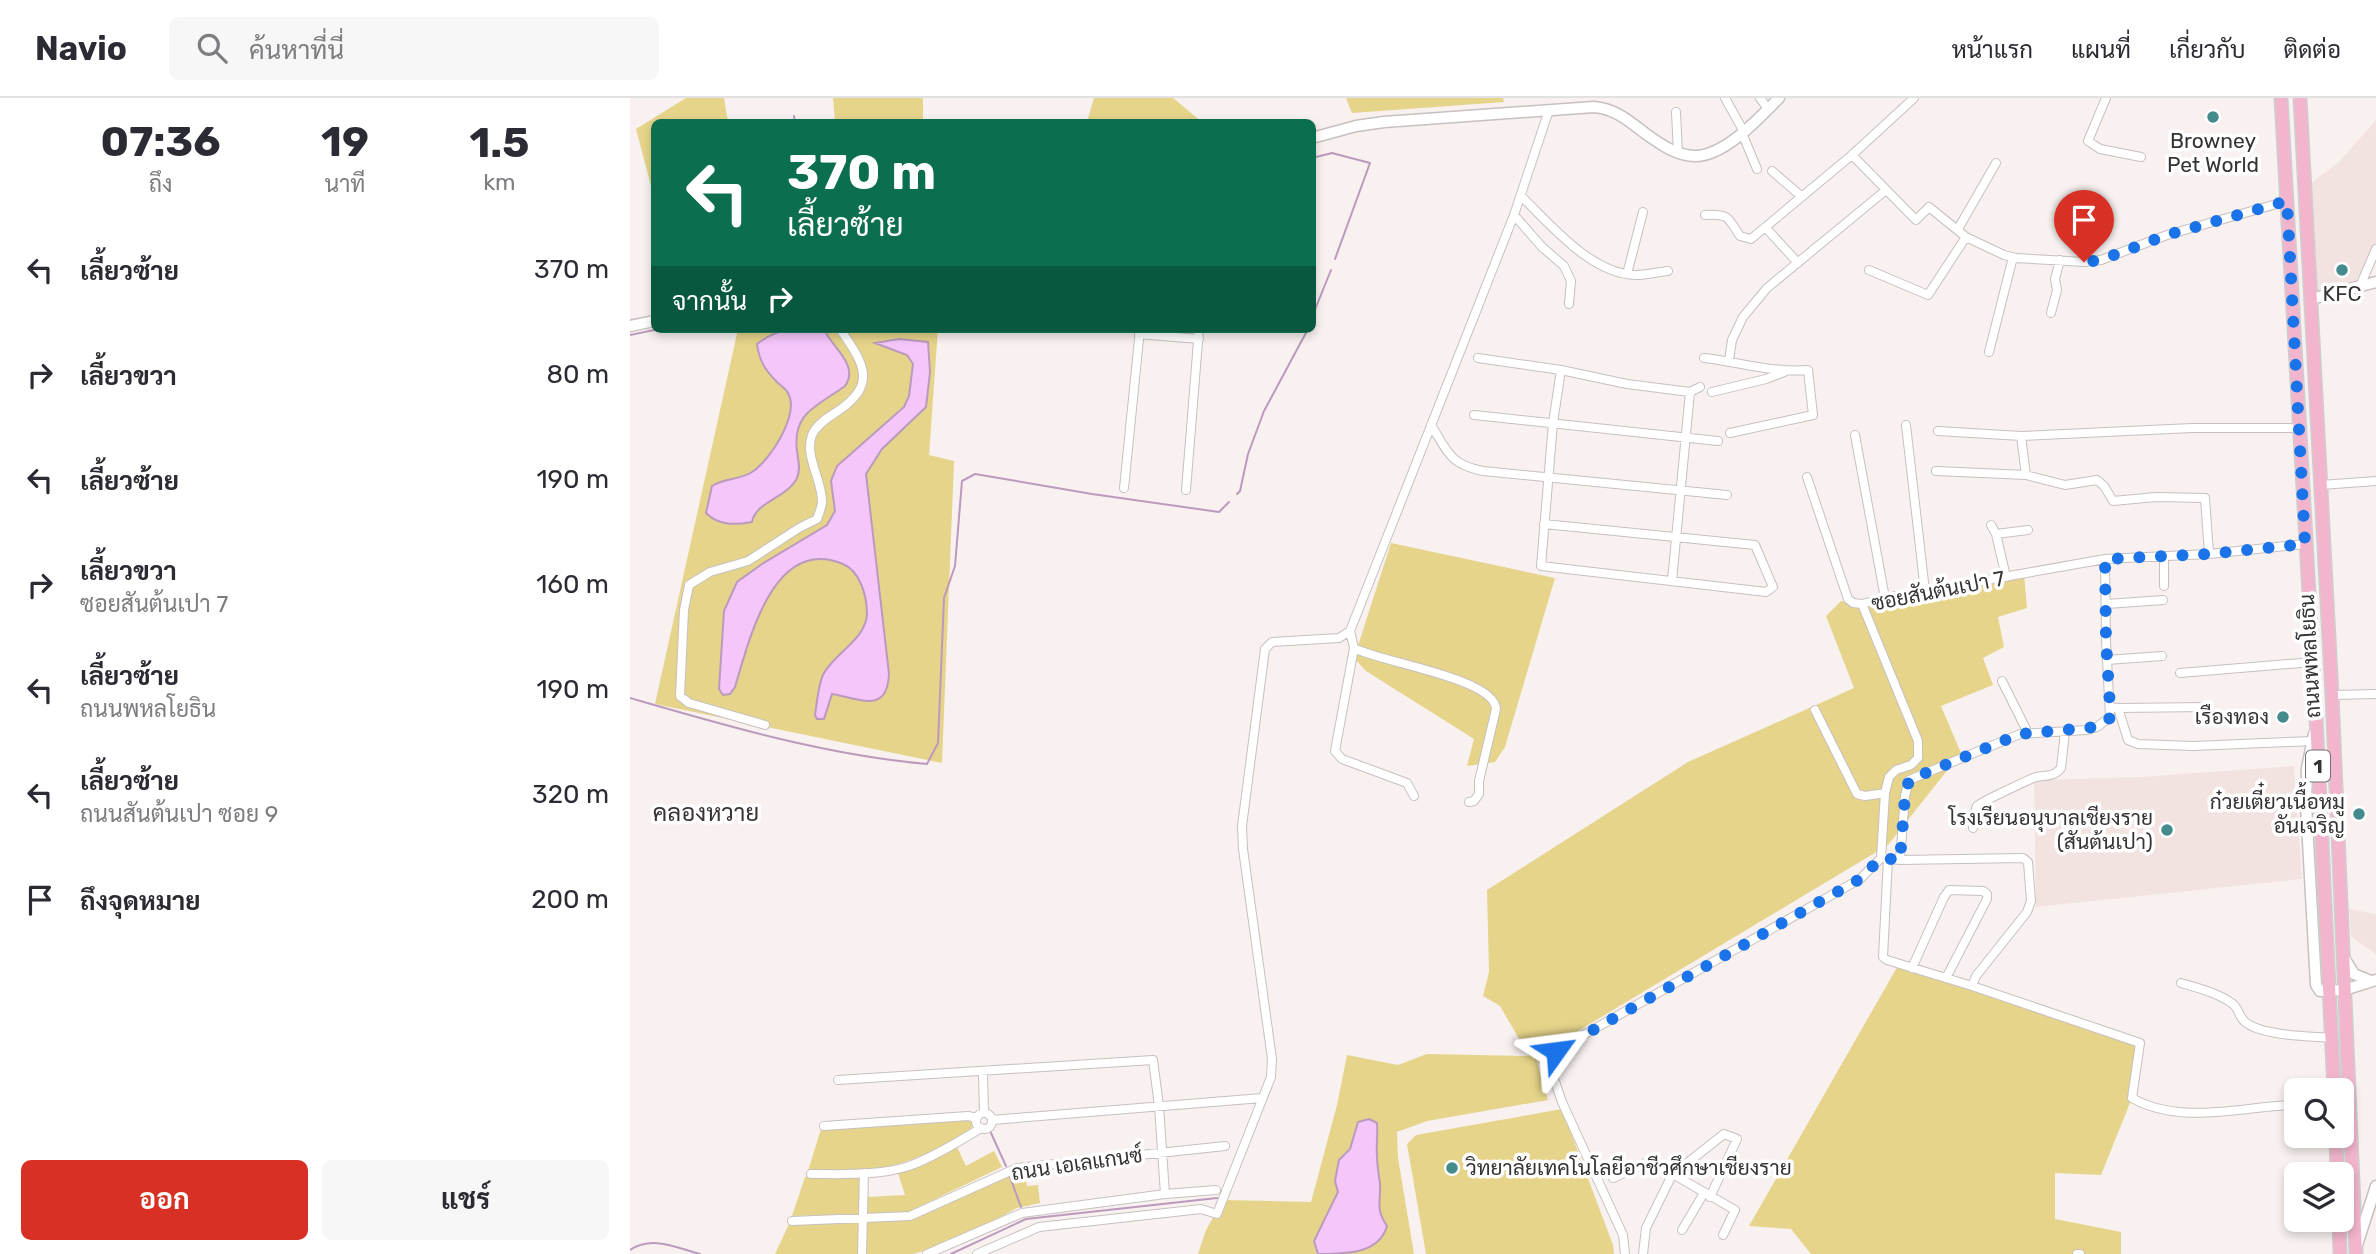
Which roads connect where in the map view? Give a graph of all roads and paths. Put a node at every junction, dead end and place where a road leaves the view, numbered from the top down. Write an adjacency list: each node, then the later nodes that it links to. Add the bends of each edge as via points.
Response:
1 (1725, 98): 13 (street)
2 (1760, 98): 10 (street)
3 (1779, 98): 10 (street)
4 (1914, 98): 16 (street)
5 (2106, 98): 17 (street, via 2088,141 2100,149)
6 (2281, 98): 24 (main road, ถนนพหลโยธิน / 1)
7 (2300, 98): 40 (main road, ถนนพหลโยธิน / 1)
8 (1593, 102): 9 (street); 15 (street)
9 (1581, 103): 11 (street)
10 (1768, 109): 13 (street)
11 (1549, 110): 14 (street, via 1384,121); 22 (street)
12 (1676, 112): 15 (street)
13 (1743, 132): 15 (street, via 1708,154); 19 (street)
14 (1316, 137)
15 (1678, 153)
16 (1852, 155): 21 (street); 23 (street)
17 (2141, 157)
18 (1996, 163): 29 (street)
19 (1757, 169)
20 (1772, 171): 23 (street)
21 (1886, 190): 29 (street, via 1916,220 1929,207); 34 (street)
22 (1521, 196): 26 (street); 37 (street, via 1586,256)
23 (1801, 196): 28 (street)
24 (2287, 201): 33 (street, via 2167,235 2101,260); 63 (main road, ถนนพหลโยธิน / 1)
25 (1643, 212): 37 (street)
26 (1514, 215): 41 (street, via 1564,266 1571,281); 61 (street)
27 (1705, 215): 28 (street, via 1727,217 1747,240)
28 (1766, 228): 34 (street)
29 (1958, 229): 30 (street)
30 (1966, 237): 32 (street); 35 (street, via 1928,295)
31 (2376, 249): 39 (street)
32 (2013, 257): 33 (street); 50 (street)
33 (2060, 260): 42 (street)
34 (1798, 263): 53 (street, via 1767,288 1743,317 1732,340)
35 (1869, 270)
36 (1668, 271): 37 (street)
37 (1627, 274)
38 (2376, 282): 39 (street)
39 (2360, 286): 40 (street)
40 (2311, 299): 75 (main road, ถนนพหลโยธิน / 1)
41 (1569, 304)
42 (2051, 313)
43 (651, 322): 44 (street)
44 (630, 326)
45 (843, 333): 110 (street, via 863,371 862,386 852,401 812,434 822,502 817,519 748,561 710,572 689,585 684,610 680,696 689,703)
46 (1139, 333): 76 (street)
47 (1148, 333): 49 (street)
48 (1199, 333): 49 (street)
49 (1199, 339): 77 (street)
50 (1989, 352)
51 (1478, 358): 54 (street)
52 (1704, 358): 53 (street)
53 (1729, 361): 55 (street)
54 (1561, 370): 57 (street); 60 (street)
55 (1784, 372): 58 (street); 65 (street, via 1808,370 1813,415)
56 (1700, 387): 57 (street)
57 (1690, 392): 68 (street)
58 (1712, 392)
59 (1475, 415): 60 (street)
60 (1553, 424): 68 (street); 72 (street)
61 (1431, 425): 72 (street, via 1450,456 1464,467); 97 (street)
62 (1906, 425): 92 (street)
63 (2299, 428): 67 (street); 85 (main road, ถนนพหลโยธิน / 1)
64 (1938, 431): 67 (street)
65 (1730, 433)
66 (1855, 435): 93 (street)
67 (2021, 436): 71 (street)
68 (1685, 438): 69 (street); 78 (street)
69 (1718, 441)
70 (1936, 471): 71 (street)
71 (2026, 475): 86 (street, via 2065,485 2097,480 2113,501 2119,502 2204,498)
72 (1548, 476): 78 (street); 80 (street)
73 (1807, 477): 95 (street, via 1848,599)
74 (2376, 481): 75 (street)
75 (2321, 485): 105 (main road, ถนนพหลโยธิน / 1)
76 (1124, 488)
77 (1186, 490)
78 (1681, 490): 79 (street); 84 (street)
79 (1727, 495)
80 (1544, 524): 84 (street); 90 (street, via 1541,566)
81 (1991, 525): 83 (street)
82 (2028, 530): 83 (street)
83 (1996, 534): 89 (street)
84 (1676, 537): 90 (street); 90 (street, via 1755,545 1773,587 1766,592)
85 (2305, 544): 86 (street, ซอยสันต้นเปา 7); 101 (main road, ถนนพหลโยธิน / 1)
86 (2209, 554): 87 (street, ซอยสันต้นเปา 7)
87 (2164, 556): 88 (street, ซอยสันต้นเปา 7); 91 (street)
88 (2105, 559): 89 (street, ซอยสันต้นเปา 7); 96 (street)
89 (2006, 577): 92 (street, ซอยสันต้นเปา 7)
90 (1672, 581)
91 (2164, 586)
92 (1925, 591): 93 (street, ซอยสันต้นเปา 7)
93 (1885, 598): 95 (street, ซอยสันต้นเปา 7)
94 (2163, 600): 96 (street)
95 (1862, 604): 114 (street, ซอยสันต้นเปา 7, via 1918,741 1918,758 1889,777)
96 (2107, 604): 100 (street)
97 (1350, 631): 98 (street); 133 (street, via 1339,638 1272,642 1265,649 1242,826 1272,1059)
98 (1354, 648): 115 (street, via 1335,751 1342,759 1407,783); 116 (street, via 1454,679 1492,697 1496,709 1479,794)
99 (2162, 656): 100 (street)
100 (2107, 660): 107 (street)
101 (2313, 662): 102 (street); 109 (main road, ถนนพหลโยธิน / 1)
102 (2180, 673)
103 (2002, 681): 112 (street)
104 (2376, 694): 105 (street)
105 (2332, 695): 120 (main road, ถนนพหลโยธิน / 1)
106 (2208, 707): 107 (street)
107 (2114, 708): 111 (street, via 2110,718 2097,727); 113 (street, via 2128,740 2138,744)
108 (1815, 710): 114 (street, via 1857,794)
109 (2316, 718): 113 (street); 127 (main road, ถนนพหลโยธิน / 1)
110 (765, 725)
111 (2065, 732): 112 (street); 117 (street, via 2061,768 2052,776 2034,778 1983,800 1976,809)
112 (2028, 733): 119 (street, via 1909,780)
113 (2313, 741): 127 (street, via 2306,805 2314,976 2320,991)
114 (1885, 793): 118 (street)
115 (1414, 796)
116 (1469, 803)
117 (1973, 828)
118 (1885, 859): 119 (street); 121 (street, via 1882,954); 159 (street, via 1860,879 1556,1051 1551,1070 1623,1235)
119 (1900, 860): 125 (street, via 2023,858 2028,862 2031,901 2027,912)
120 (2343, 955): 123 (street, via 2354,974); 126 (main road, ถนนพหลโยธิน / 1)
121 (1912, 968): 122 (street); 122 (street, via 1949,890 1983,891 1987,899)
122 (1946, 978): 125 (street)
123 (2373, 980): 126 (street); 128 (street, via 2355,991)
124 (2181, 983): 129 (street, via 2228,1001 2244,1021 2263,1029)
125 (1972, 986): 135 (street, via 2140,1043 2132,1098 2144,1105 2184,1113)
126 (2344, 990): 127 (street); 128 (main road, ถนนพหลโยธิน / 1)
127 (2329, 991): 129 (main road, ถนนพหลโยธิน / 1)
128 (2345, 1010): 155 (main road, ถนนพหลโยธิน / 1)
129 (2331, 1038): 131 (main road, ถนนพหลโยธิน / 1)
130 (983, 1073): 132 (street, ถนน เอเลแกนซ์); 134 (street, ถนน เอเลแกนซ์, via 1153,1060); 136 (street)
131 (2333, 1078)
132 (838, 1080)
133 (1262, 1098): 134 (street); 158 (street, via 1217,1214 1201,1209 1039,1227)
134 (1158, 1106): 137 (street); 141 (street, ถนน เอเลแกนซ์)
135 (2284, 1106)
136 (981, 1115): 137 (street); 138 (street); 139 (street, via 977,1124)
137 (992, 1120): 139 (street, via 988,1128)
138 (824, 1126)
139 (981, 1128): 142 (street, via 908,1166)
140 (1224, 1146): 141 (street, ถนน เอเลแกนซ์)
141 (1161, 1152): 148 (street, ถนน เอเลแกนซ์); 150 (street, ถนน เอเลแกนซ์, via 1017,1168 910,1216)
142 (864, 1173): 143 (street); 150 (street)
143 (811, 1174)
144 (1672, 1175): 145 (street, via 1650,1161); 149 (street); 149 (street, via 1724,1133 1737,1139); 160 (street, via 1646,1228)
145 (1613, 1178)
146 (2376, 1186): 155 (street)
147 (1216, 1190): 148 (street, ถนน เอเลแกนซ์)
148 (1165, 1194): 157 (street, ถนน เอเลแกนซ์, via 1022,1213)
149 (1707, 1195): 152 (street); 154 (street, via 1735,1210)
150 (862, 1218): 151 (street, ถนน เอเลแกนซ์); 156 (street)
151 (792, 1221)
152 (1682, 1230)
153 (2339, 1232): 161 (main road)
154 (1723, 1235)
155 (2356, 1251)
156 (862, 1254)
157 (927, 1254)
158 (977, 1254)
159 (1625, 1254)
160 (1643, 1254)
161 (2340, 1254)

